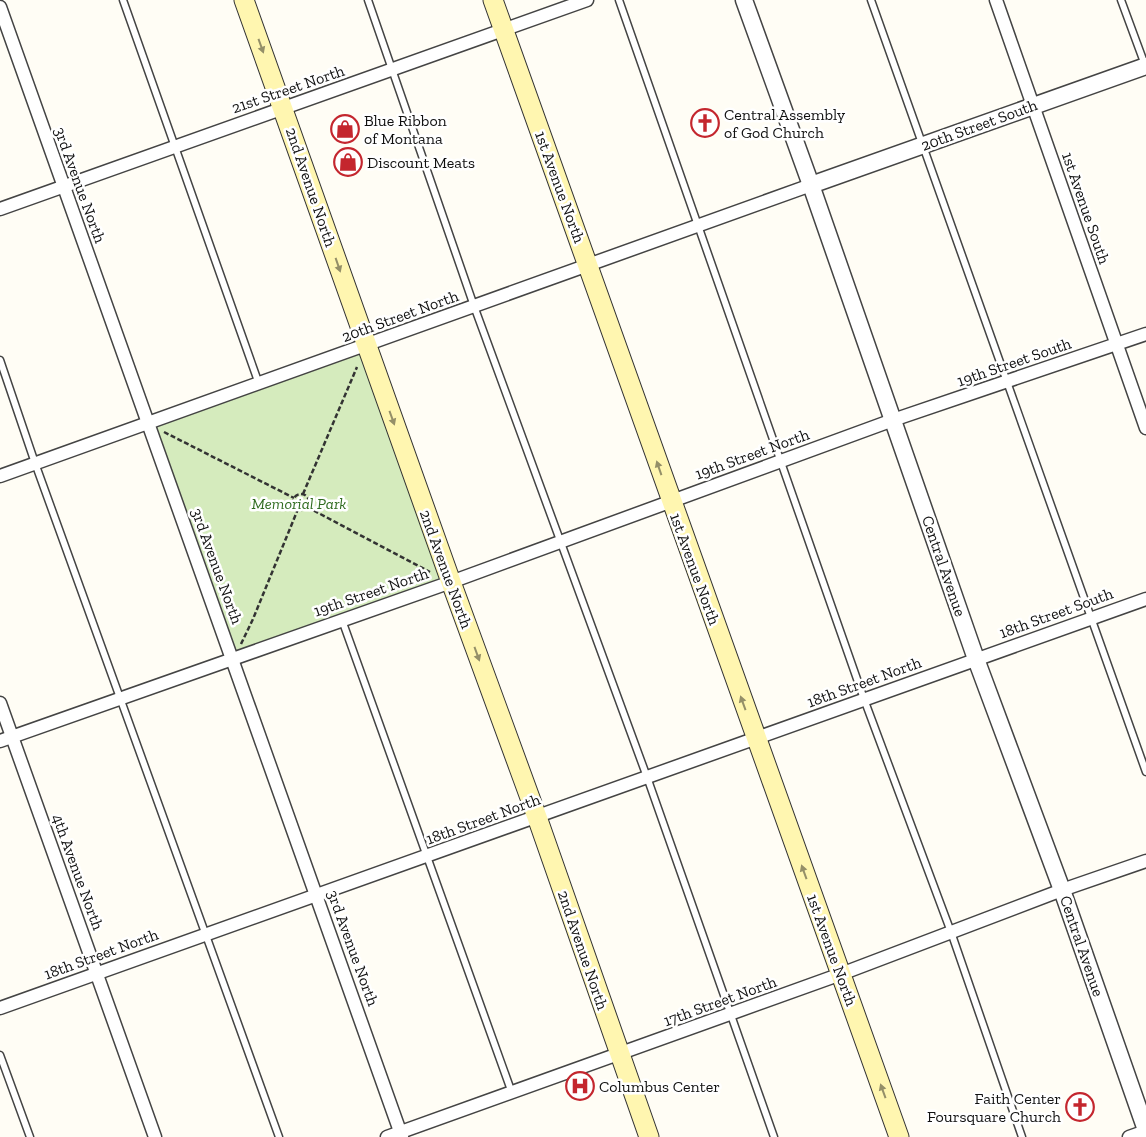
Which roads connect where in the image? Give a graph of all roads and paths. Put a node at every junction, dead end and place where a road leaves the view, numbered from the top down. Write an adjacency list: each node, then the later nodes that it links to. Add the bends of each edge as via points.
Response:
1 (123, 0): 18 (lane)
2 (244, 0): 16 (main road, 2nd Avenue North, one-way to 16)
3 (368, 0): 14 (lane)
4 (493, 0): 12 (main road, 1st Avenue North)
5 (588, 0): 12 (street, 21st Street North)
6 (619, 0): 22 (lane)
7 (744, 0): 19 (street, Central Avenue)
8 (871, 0): 17 (lane)
9 (996, 0): 15 (street, 1st Avenue South)
10 (1121, 0): 13 (lane)
11 (0, 7): 20 (street, 3rd Avenue North)
12 (504, 31): 14 (street, 21st Street North); 23 (main road, 1st Avenue North)
13 (1146, 67): 15 (street, 20th Street South)
14 (392, 70): 16 (street, 21st Street North); 24 (lane)
15 (1033, 106): 17 (street, 20th Street South); 26 (street, 1st Avenue South)
16 (283, 108): 18 (street, 21st Street North); 27 (main road, 2nd Avenue North, one-way to 27)
17 (922, 145): 19 (street, 20th Street South); 29 (lane)
18 (175, 146): 20 (street, 21st Street North); 30 (lane)
19 (811, 185): 22 (street, 20th Street North); 31 (street, Central Avenue)
20 (64, 186): 21 (street, 21st Street North); 32 (street, 3rd Avenue North)
21 (0, 209)
22 (698, 225): 23 (street, 20th Street North); 34 (lane)
23 (588, 264): 24 (street, 20th Street North); 39 (main road, 1st Avenue North, one-way to 23)
24 (474, 306): 27 (street, 20th Street North); 42 (lane)
25 (1146, 334): 26 (street, 19th Street South)
26 (1116, 344): 29 (street, 19th Street South); 33 (street, 1st Avenue South)
27 (366, 346): 30 (street, 20th Street North); 37 (path); 44 (main road, 2nd Avenue North, one-way to 44)
28 (0, 360): 35 (lane)
29 (1007, 382): 31 (street, 19th Street South); 46 (lane)
30 (259, 384): 32 (street, 20th Street North)
31 (893, 420): 34 (street, 19th Street North); 49 (street, Central Avenue)
32 (147, 423): 35 (street, 20th Street North); 38 (path); 48 (street, 3rd Avenue North)
33 (1146, 428)
34 (780, 461): 39 (street, 19th Street North); 51 (lane)
35 (35, 464): 36 (street, 20th Street North); 50 (lane)
36 (0, 476)
37 (303, 494): 38 (path); 40 (path, via 308,499)
38 (294, 498): 41 (path, via 293,505)
39 (671, 500): 42 (street, 19th Street North); 54 (main road, 1st Avenue North, one-way to 39)
40 (307, 507): 41 (path); 43 (path, via 429,571)
41 (298, 509): 48 (path, via 253,620)
42 (561, 541): 44 (street, 19th Street North); 56 (lane)
43 (432, 578)
44 (450, 582): 47 (street, 19th Street North); 57 (main road, 2nd Avenue North, one-way to 57)
45 (1146, 598): 46 (street, 18th Street South)
46 (1091, 618): 49 (street, 18th Street South); 55 (lane)
47 (342, 620): 48 (street, 19th Street North); 58 (lane)
48 (233, 658): 50 (street, 19th Street North); 61 (street, 3rd Avenue North)
49 (976, 659): 51 (street, 18th Street North); 60 (street, Central Avenue)
50 (119, 698): 53 (street, 19th Street North); 63 (lane)
51 (864, 699): 54 (street, 18th Street North); 62 (lane)
52 (0, 702): 53 (street, 4th Avenue North)
53 (6, 738): 64 (street, 4th Avenue North)
54 (755, 738): 56 (street, 18th Street North); 65 (main road, 1st Avenue North, one-way to 54)
55 (1146, 772)
56 (647, 777): 57 (street, 18th Street North); 67 (lane)
57 (537, 817): 58 (street, 18th Street North); 68 (main road, 2nd Avenue North)
58 (426, 857): 61 (street, 18th Street North); 70 (lane)
59 (1146, 861): 60 (street, 17th Street North)
60 (1062, 890): 62 (street, 17th Street North); 71 (street, Central Avenue)
61 (317, 896): 63 (street, 18th Street North); 72 (street, 3rd Avenue North)
62 (951, 932): 65 (street, 17th Street North); 80 (lane)
63 (206, 934): 64 (street, 18th Street North); 75 (lane)
64 (97, 973): 66 (street, 18th Street North); 74 (street, 4th Avenue North)
65 (841, 974): 67 (street, 17th Street North); 79 (main road, 1st Avenue North, one-way to 65)
66 (0, 1008)
67 (730, 1014): 68 (street, 17th Street North); 78 (lane)
68 (619, 1054): 70 (street, 17th Street North); 77 (main road, 2nd Avenue North)
69 (0, 1055): 73 (lane)
70 (512, 1093): 72 (street, 17th Street North)
71 (1146, 1131): 81 (street)
72 (402, 1134): 76 (street, 17th Street North)
73 (30, 1137)
74 (155, 1137)
75 (279, 1137)
76 (387, 1137)
77 (649, 1137)
78 (774, 1137)
79 (899, 1137)
80 (1022, 1137)
81 (1129, 1137)

